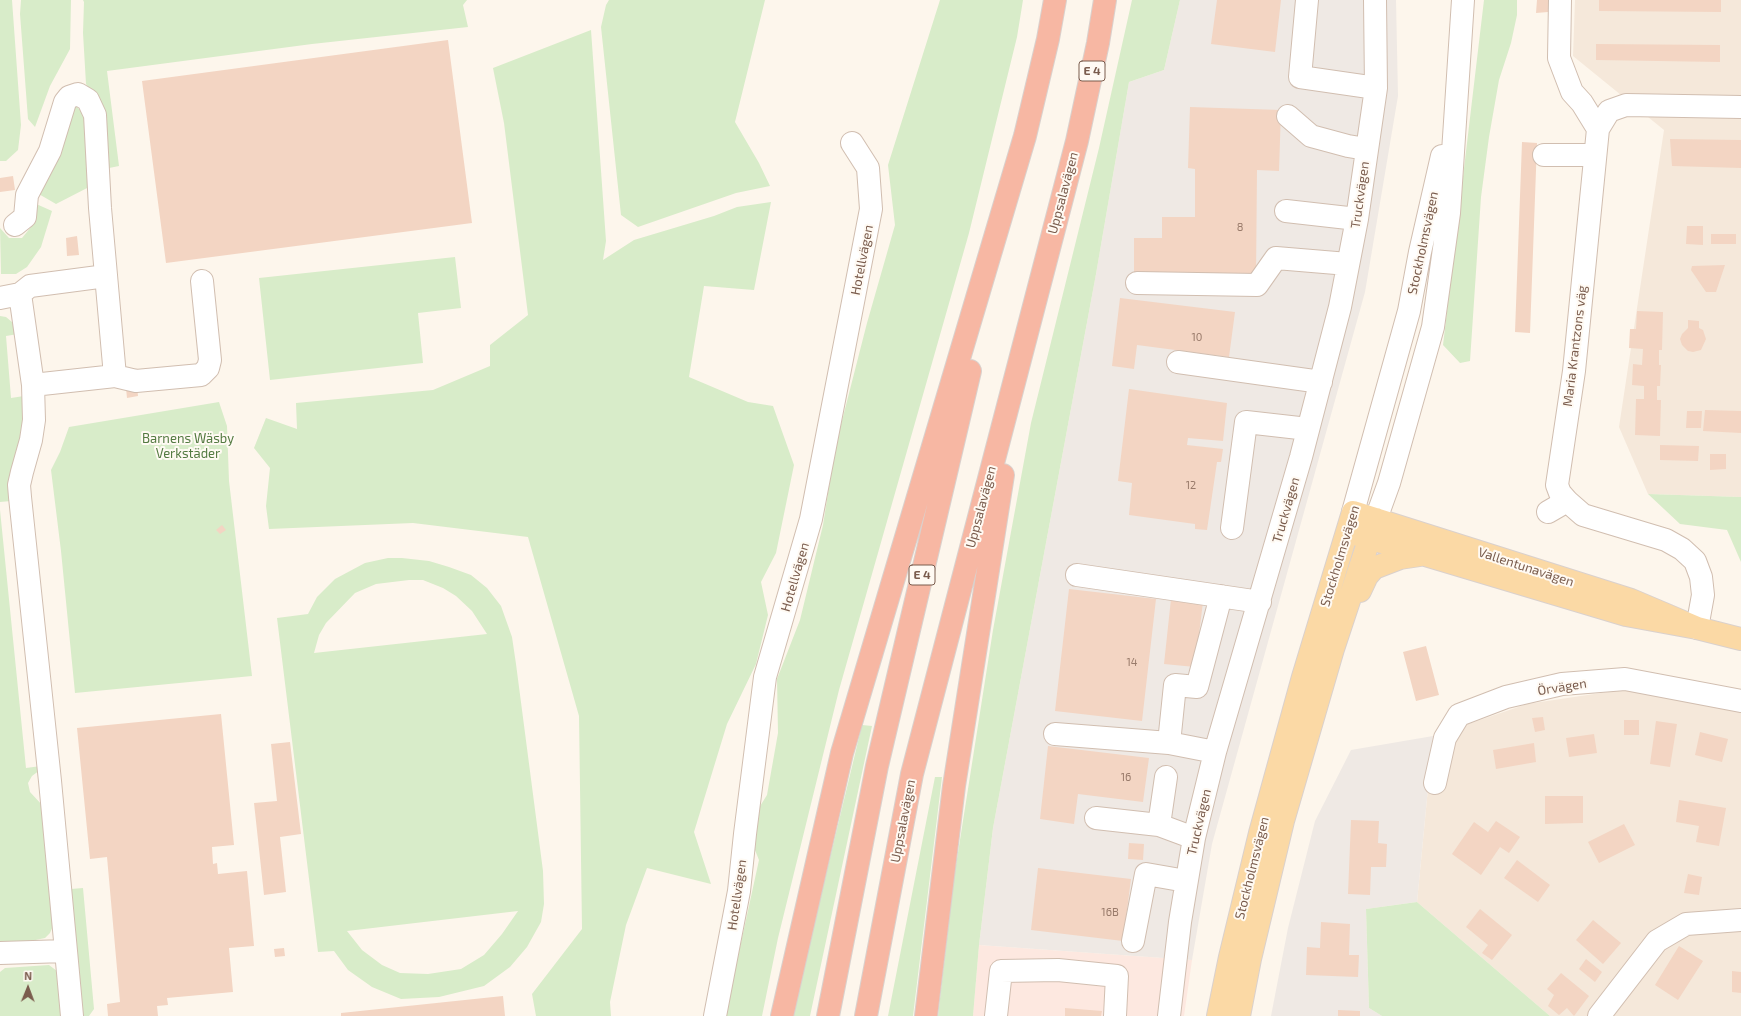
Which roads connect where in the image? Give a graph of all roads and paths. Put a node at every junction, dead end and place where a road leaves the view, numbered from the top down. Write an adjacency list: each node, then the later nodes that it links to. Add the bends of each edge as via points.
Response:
1 (1054, 0): 12 (highway, E 4, via 1048,39)
2 (1105, 0): 13 (highway, Uppsalavägen / E 4)
3 (1307, 0): 7 (street, via 1300,77)
4 (1375, 0): 7 (street, Truckvägen)
5 (1463, 0): 8 (street, Stockholmsvägen)
6 (1560, 0): 11 (street, via 1559,58 1572,92)
7 (1376, 88): 15 (street, Truckvägen)
8 (1456, 95): 33 (street, Stockholmsvägen, via 1409,311); 35 (street, Stockholmsvägen, via 1449,213 1433,327 1390,484)
9 (1741, 107): 11 (street, Maria Krantzons väg, via 1626,105 1609,111)
10 (1288, 116): 15 (street, via 1311,136)
11 (1598, 129): 17 (street, Maria Krantzons väg)
12 (1025, 136): 59 (highway, via 842,753); 60 (highway, E 4, via 877,766)
13 (1076, 141): 61 (highway, Uppsalavägen / E 4, via 912,774); 62 (highway, via 1001,484 954,786)
14 (852, 143): 58 (street, Hotellvägen, via 868,168 872,209 812,519 766,677 744,834 740,891)
15 (1366, 149): 19 (street, Truckvägen)
16 (1544, 155): 17 (street)
17 (1596, 155): 31 (street, Maria Krantzons väg, via 1574,371 1557,485)
18 (1286, 211): 19 (street)
19 (1357, 219): 21 (street, Truckvägen)
20 (15, 225): 22 (street, via 25,217 27,194 50,150 64,102 78,94 88,100 96,115)
21 (1348, 264): 24 (street, via 1276,258 1258,285); 28 (street, Truckvägen)
22 (106, 276): 25 (street, via 30,286); 27 (street)
23 (202, 281): 27 (street, via 210,360 208,368 201,375 136,381)
24 (1137, 283)
25 (10, 296): 29 (street)
26 (1178, 362): 28 (street)
27 (115, 376): 29 (street)
28 (1321, 382): 30 (street, Truckvägen)
29 (33, 385): 55 (street, via 34,420 19,485)
30 (1308, 430): 34 (street, via 1246,422); 39 (street, Truckvägen)
31 (1567, 501): 32 (street); 40 (street, Maria Krantzons väg, via 1583,515 1666,540 1682,548 1695,562 1701,577 1703,595)
32 (1548, 512)
33 (1350, 522): 35 (main road, Vallentunavägen); 66 (main road, Stockholmsvägen, via 1303,677 1260,833)
34 (1232, 528)
35 (1372, 529): 36 (main road, Vallentunavägen); 40 (main road, Vallentunavägen, via 1630,600); 42 (main road, Stockholmsvägen)
36 (1425, 555): 40 (main road, Vallentunavägen, via 1626,615); 42 (main road, Stockholmsvägen, via 1400,558 1374,568 1367,576)
37 (1077, 575): 38 (street)
38 (1221, 596): 39 (street); 45 (street, via 1197,687 1175,685)
39 (1260, 602): 46 (street, Truckvägen)
40 (1697, 628): 41 (main road, Vallentunavägen)
41 (1741, 639)
42 (1333, 649): 67 (main road, Stockholmsvägen, via 1283,822)
43 (1741, 701): 48 (street, Örvägen, via 1625,679 1562,684 1506,697 1459,715 1445,738)
44 (1055, 734): 45 (street)
45 (1169, 743): 46 (street)
46 (1215, 752): 51 (street, Truckvägen)
47 (1166, 777): 50 (street)
48 (1434, 783)
49 (1096, 818): 50 (street)
50 (1159, 825): 51 (street)
51 (1194, 838): 52 (street, Truckvägen)
52 (1186, 881): 54 (street, via 1146,874); 65 (street, Truckvägen)
53 (1741, 920): 68 (street, via 1686,924 1657,941)
54 (1133, 941)
55 (66, 951): 56 (street); 57 (street)
56 (0, 953)
57 (72, 1016)
58 (715, 1016)
59 (782, 1016)
60 (828, 1016)
61 (866, 1016)
62 (926, 1016)
63 (996, 1016): 64 (street, via 1001,971 1058,970 1117,976)
64 (1115, 1016)
65 (1169, 1016)
66 (1218, 1016)
67 (1239, 1016)
68 (1598, 1016)

